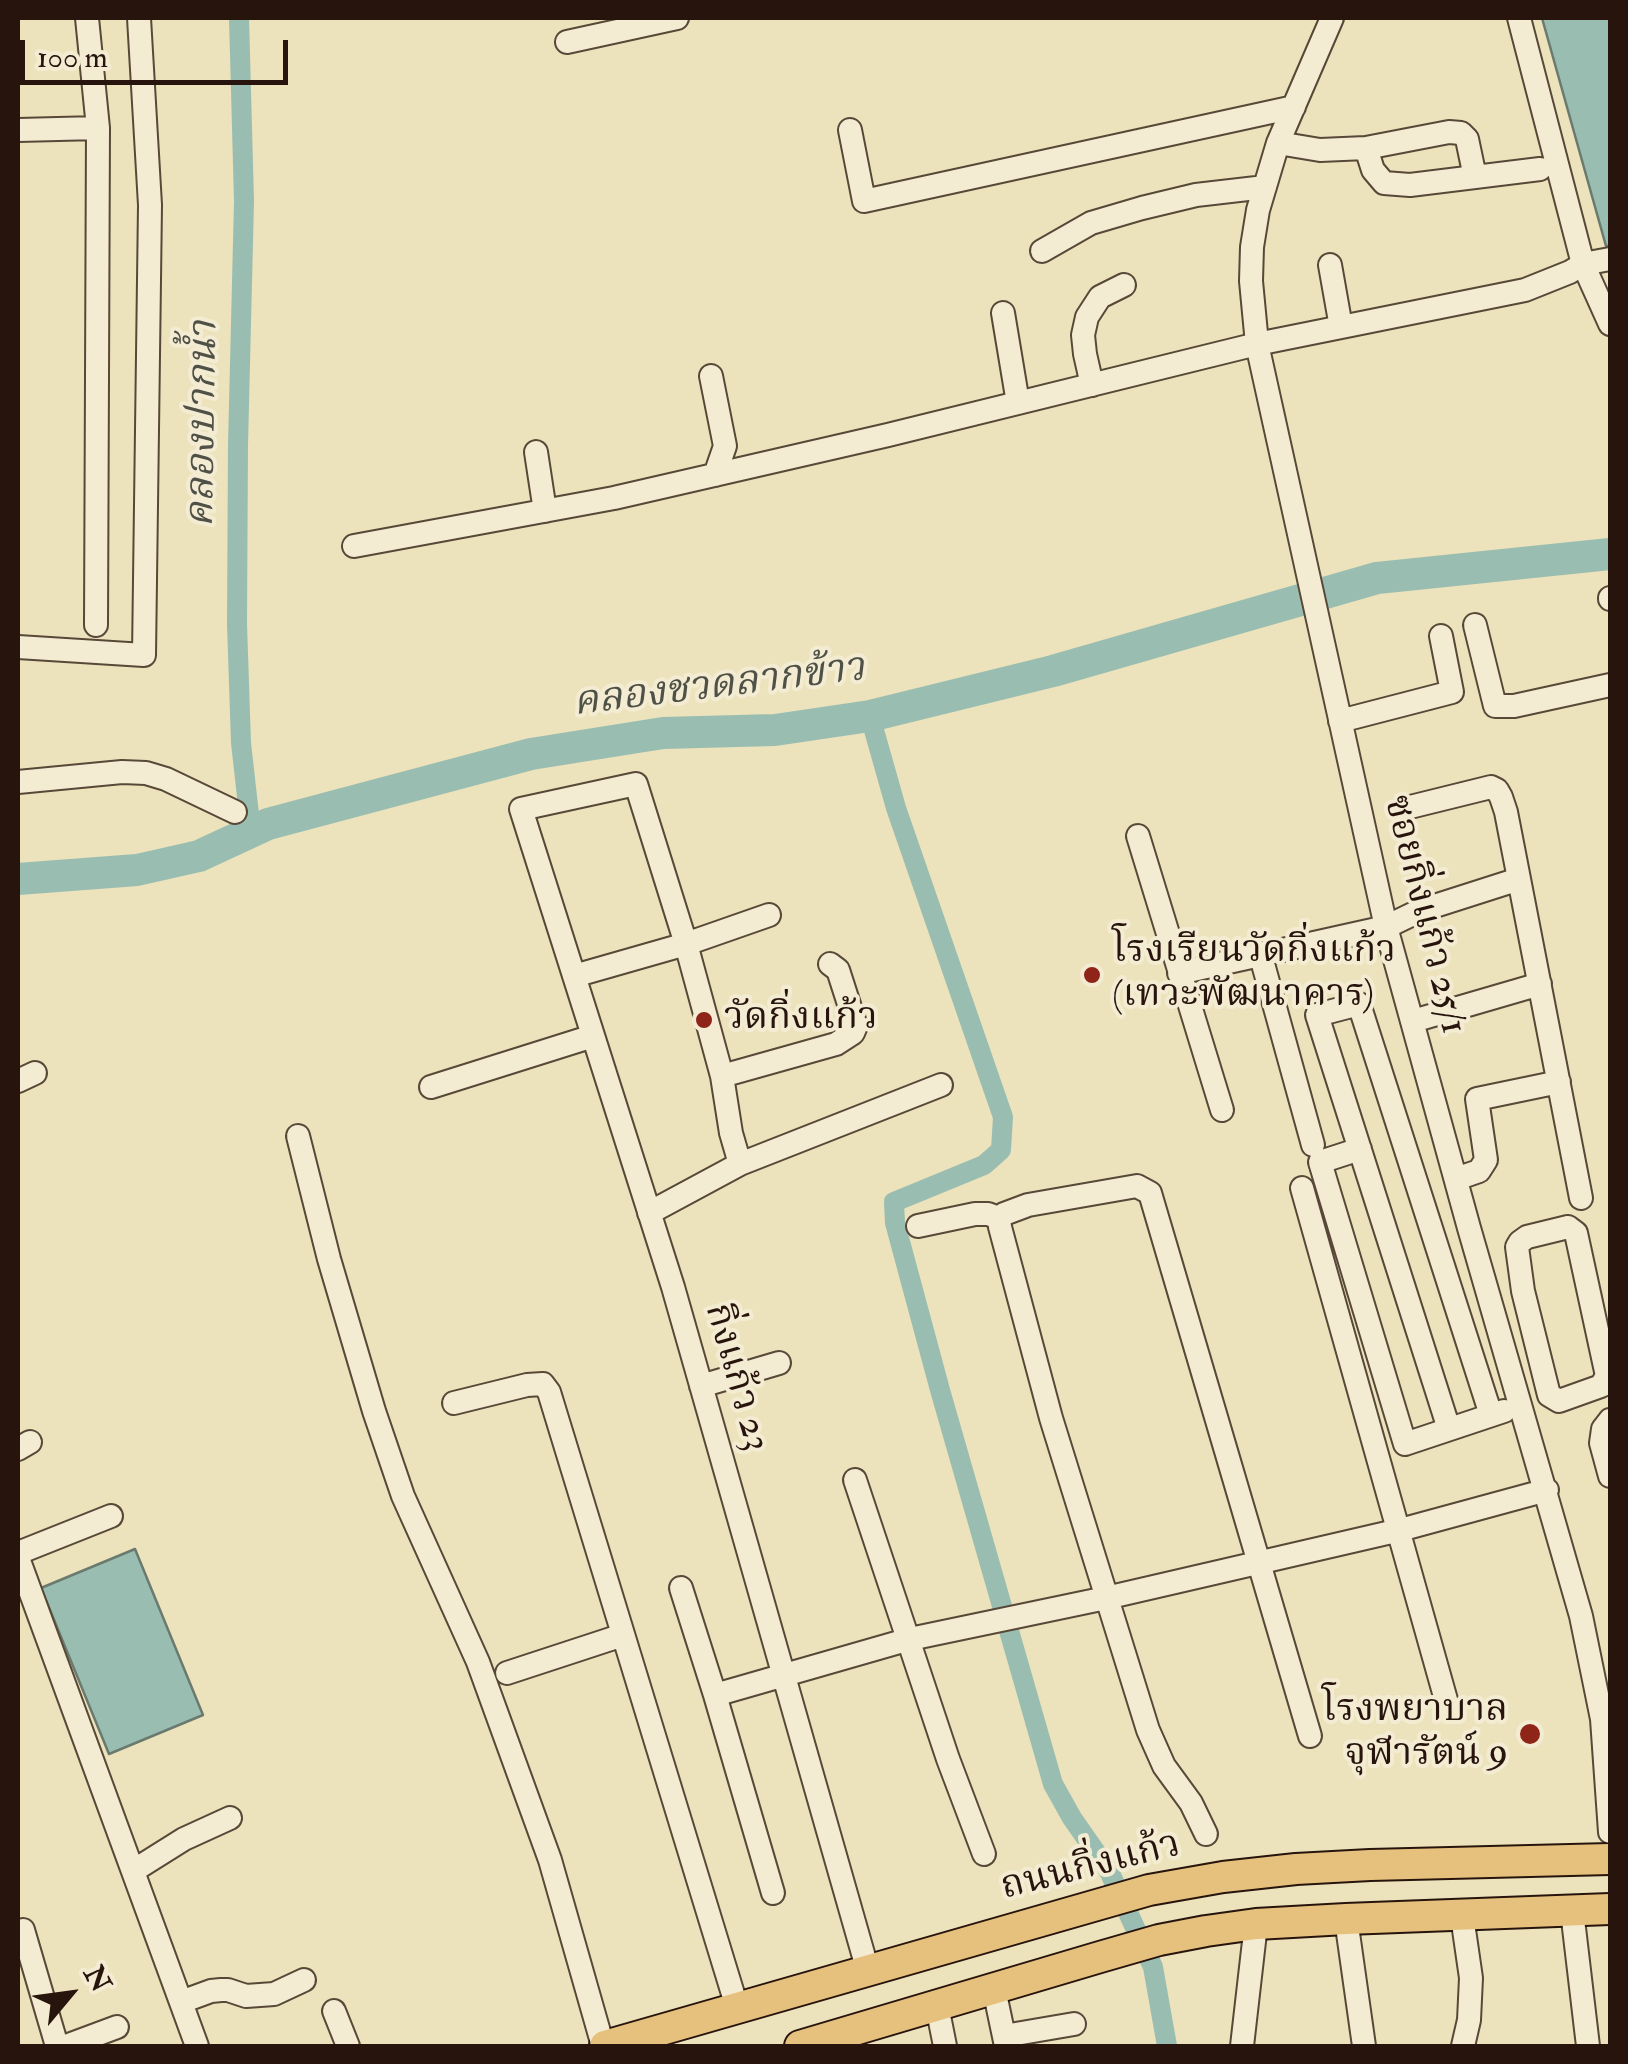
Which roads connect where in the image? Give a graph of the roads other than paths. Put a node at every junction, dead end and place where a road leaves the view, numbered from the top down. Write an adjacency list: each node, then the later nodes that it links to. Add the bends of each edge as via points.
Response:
1 (87, 18): 8 (street)
2 (139, 18): 35 (street, via 150,206 144,655)
3 (677, 18): 6 (street)
4 (1332, 18): 7 (street, ซอยกิ่งแก้ว 25/1)
5 (1520, 18): 18 (street)
6 (567, 42)
7 (1294, 107): 10 (street, via 864,201); 11 (street, ซอยกิ่งแก้ว 25/1)
8 (98, 128): 9 (street); 33 (street)
9 (18, 130)
10 (850, 130)
11 (1278, 143): 12 (street); 15 (street, ซอยกิ่งแก้ว 25/1)
12 (1366, 148): 14 (street, via 1384,183); 14 (street, via 1461,134)
13 (1540, 169): 14 (street)
14 (1475, 177)
15 (1265, 186): 16 (street, via 1196,195 1091,223); 24 (street, ซอยกิ่งแก้ว 25/1, via 1252,247)
16 (1042, 251)
17 (1610, 259): 18 (street)
18 (1583, 264): 22 (street); 23 (street, via 1525,290)
19 (1330, 265): 23 (street)
20 (1124, 285): 26 (street, via 1100,297 1087,317 1084,354)
21 (1003, 313): 27 (street)
22 (1610, 324)
23 (1341, 327): 24 (street)
24 (1257, 344): 26 (street); 37 (street, ซอยกิ่งแก้ว 25/1)
25 (712, 376): 29 (street, via 725,446)
26 (1092, 385): 27 (street)
27 (1018, 403): 29 (street)
28 (536, 452): 30 (street)
29 (715, 475): 30 (street)
30 (544, 511): 31 (street)
31 (354, 546)
32 (1475, 624): 36 (street, via 1496,706)
33 (96, 625)
34 (1441, 636): 37 (street, via 1452,692)
35 (18, 647)
36 (1610, 686)
37 (1340, 721): 44 (street, ซอยกิ่งแก้ว 25/1)
38 (18, 782): 40 (street, via 146,773)
39 (1402, 809): 42 (street, via 1497,790)
40 (235, 812)
41 (1138, 836): 48 (street)
42 (1519, 879): 44 (street); 50 (street)
43 (769, 914): 45 (street)
44 (1386, 927): 46 (street); 51 (street, ซอยกิ่งแก้ว 25/1)
45 (686, 944): 49 (street); 49 (street, กิ่งแก้ว 23, via 636,784 521,809); 53 (street)
46 (1260, 953): 48 (street); 59 (street)
47 (830, 964): 53 (street, via 838,970 853,1033 836,1044)
48 (1179, 972): 57 (street)
49 (574, 976): 52 (street, กิ่งแก้ว 23)
50 (1540, 984): 51 (street); 54 (street)
51 (1412, 1020): 62 (street, ซอยกิ่งแก้ว 25/1)
52 (593, 1036): 56 (street); 65 (street, กิ่งแก้ว 23)
53 (722, 1076): 61 (street)
54 (1559, 1082): 62 (street, via 1476,1099 1486,1160 1479,1171); 64 (street)
55 (942, 1085): 61 (street)
56 (430, 1087)
57 (1222, 1110)
58 (298, 1136): 120 (street, via 374,1411 403,1496 478,1662 550,1860)
59 (1314, 1145)
60 (1360, 1149): 74 (street, via 1318,1015 1358,1004); 76 (street); 76 (street, via 1320,1162 1405,1444)
61 (740, 1164): 65 (street)
62 (1456, 1179): 69 (street, ซอยกิ่งแก้ว 25/1)
63 (1302, 1188): 81 (street)
64 (1581, 1198)
65 (649, 1213): 71 (street, กิ่งแก้ว 23)
66 (999, 1218): 67 (street, via 976,1214); 83 (street, via 1028,1205 1138,1186 1150,1193); 85 (street)
67 (918, 1226)
68 (1523, 1290): 68 (street, via 1549,1395 1560,1401 1601,1386 1606,1367 1576,1233 1568,1227 1520,1242); 69 (street)
69 (1491, 1302): 73 (street, ซอยกิ่งแก้ว 25/1)
70 (778, 1363): 71 (street)
71 (701, 1386): 89 (street, กิ่งแก้ว 23)
72 (454, 1403): 86 (street, via 546,1386)
73 (1522, 1405): 74 (street); 79 (street, ซอยกิ่งแก้ว 25/1)
74 (1491, 1415): 76 (street)
75 (1610, 1420): 77 (street, via 1601,1443)
76 (1449, 1429)
77 (1610, 1476)
78 (856, 1480): 87 (street)
79 (1546, 1490): 81 (street); 94 (street, ซอยกิ่งแก้ว 25/1, via 1602,1720)
80 (111, 1516): 82 (street)
81 (1400, 1530): 83 (street); 91 (street)
82 (18, 1556): 98 (street)
83 (1258, 1562): 85 (street); 92 (street)
84 (681, 1588): 90 (street)
85 (1106, 1598): 87 (street); 95 (street, via 1148,1730)
86 (623, 1635): 88 (street); 111 (street)
87 (910, 1639): 89 (street); 96 (street)
88 (507, 1674)
89 (783, 1674): 90 (street); 106 (street, กิ่งแก้ว 23)
90 (715, 1695): 99 (street)
91 (1448, 1707)
92 (1310, 1736)
93 (230, 1818): 98 (street)
94 (1610, 1832)
95 (1206, 1834)
96 (984, 1854)
97 (1610, 1859): 106 (main road, ถนนกิ่งแก้ว, via 1370,1865 1224,1877 1149,1890)
98 (133, 1872): 109 (street)
99 (773, 1893)
100 (1610, 1909): 101 (main road)
101 (1572, 1911): 102 (main road); 126 (street)
102 (1462, 1916): 103 (main road); 125 (street, via 1471,1978)
103 (1346, 1919): 104 (main road); 124 (street)
104 (1256, 1924): 108 (main road, via 1158,1940); 123 (street)
105 (23, 1930): 116 (street)
106 (868, 1970): 111 (main road, ถนนกิ่งแก้ว)
107 (304, 1980): 109 (street, via 274,1994 221,1990)
108 (994, 1989): 110 (main road); 115 (street)
109 (181, 2002): 118 (street)
110 (937, 2006): 121 (main road); 122 (street)
111 (738, 2007): 120 (main road, ถนนกิ่งแก้ว)
112 (334, 2011): 119 (street)
113 (1074, 2024): 115 (street)
114 (117, 2027): 117 (street)
115 (1006, 2041)
116 (57, 2046)
117 (66, 2046)
118 (197, 2046)
119 (348, 2046)
120 (604, 2046)
121 (800, 2046)
122 (945, 2046)
123 (1242, 2046)
124 (1364, 2046)
125 (1463, 2046)
126 (1588, 2046)

